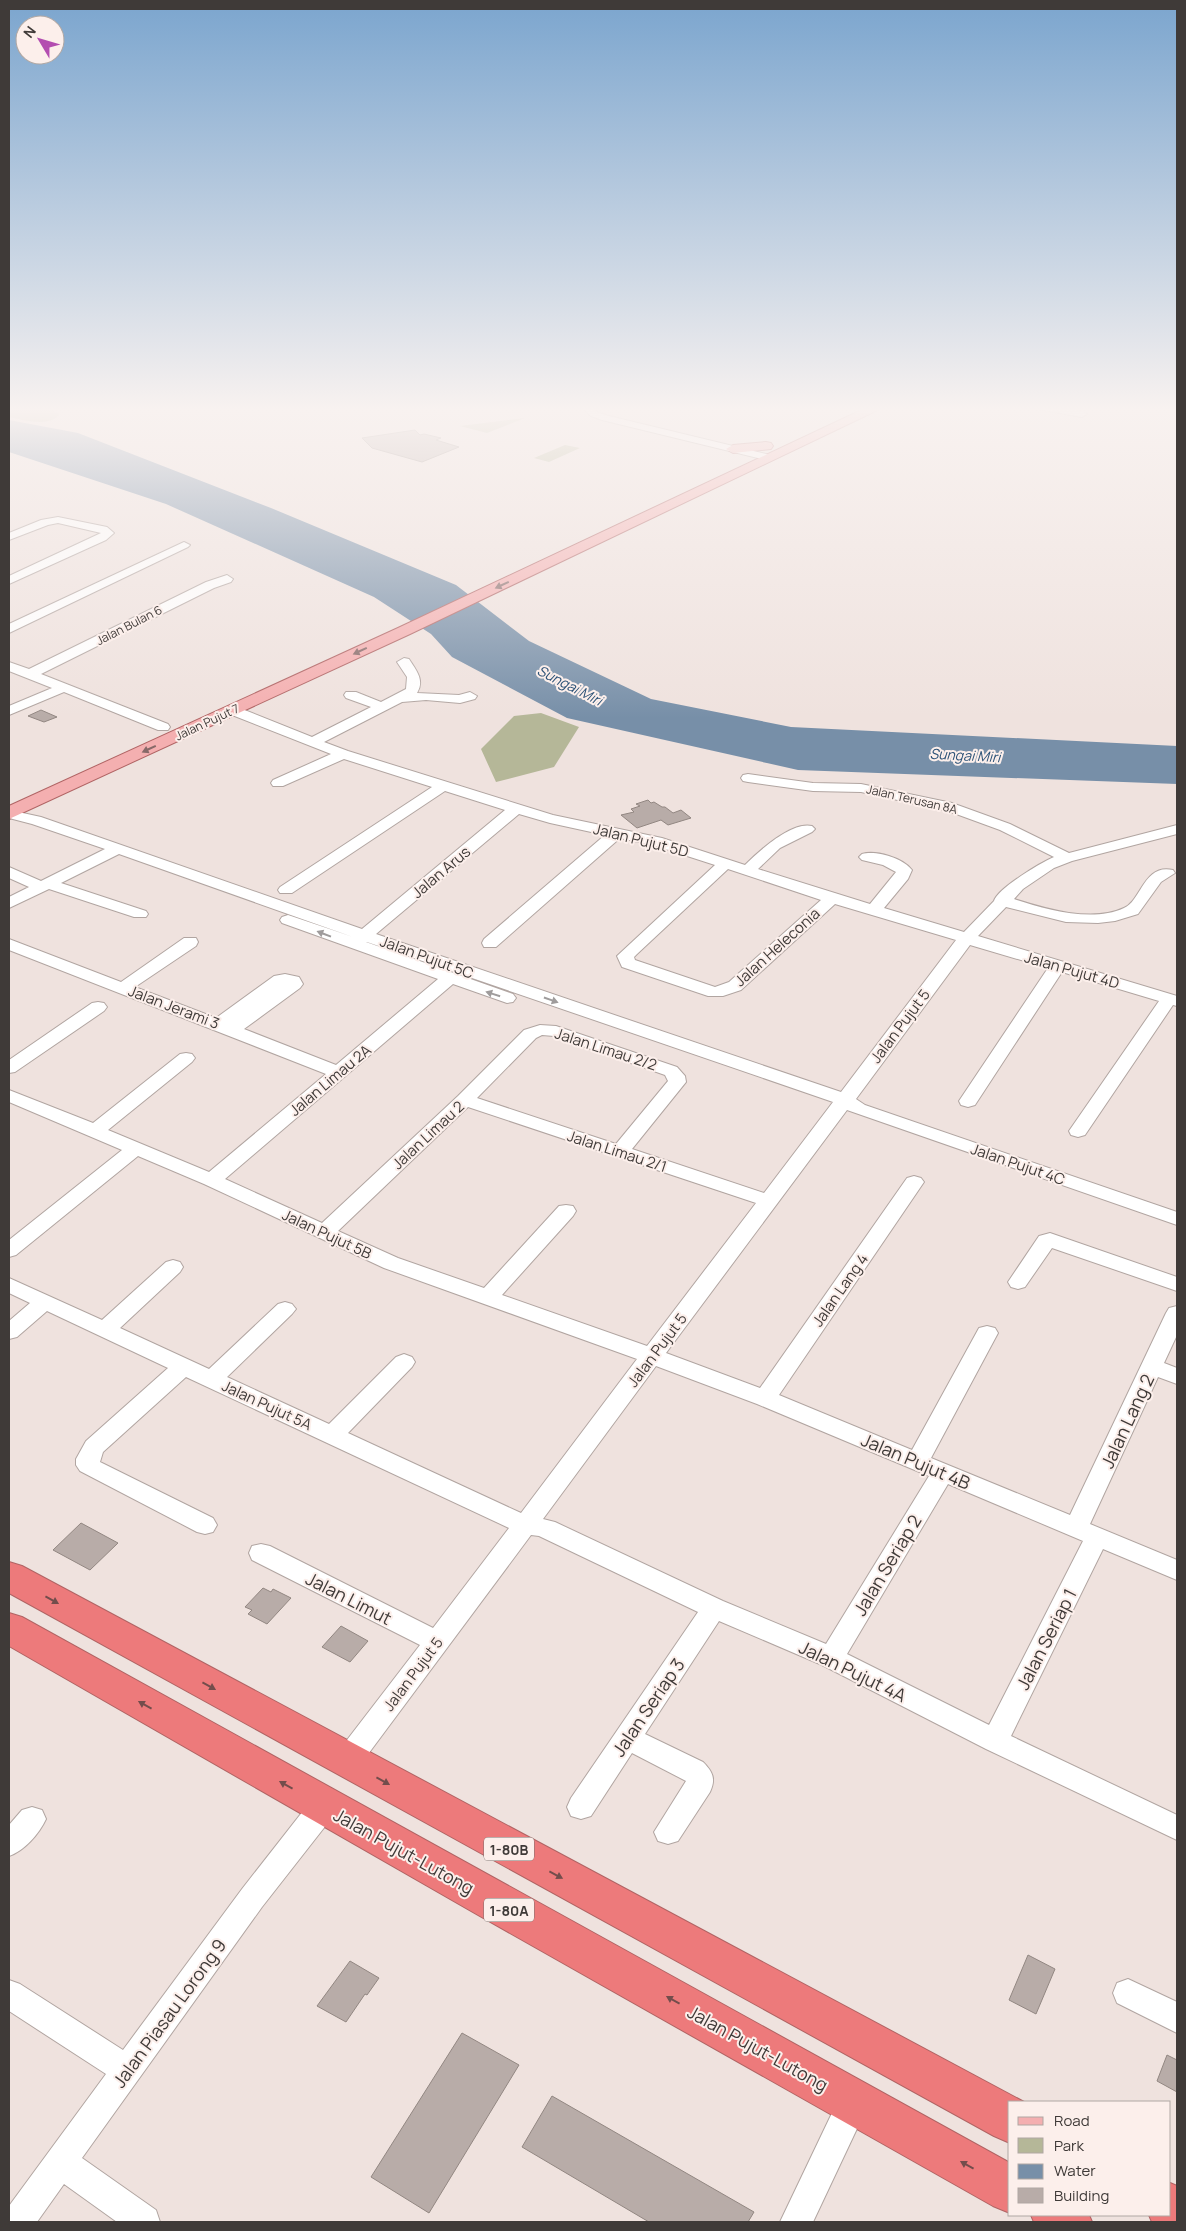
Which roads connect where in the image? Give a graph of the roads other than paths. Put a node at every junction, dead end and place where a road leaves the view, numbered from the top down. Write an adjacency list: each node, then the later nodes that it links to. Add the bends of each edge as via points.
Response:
1 (621, 510): 7 (main road)
2 (653, 510): 7 (main road, one-way to 7, via 546,564)
3 (9, 537): 6 (street, via 58,520 103,529 108,533)
4 (184, 545): 8 (street)
5 (227, 579): 11 (street, Jalan Bulan 6)
6 (9, 580)
7 (399, 626): 18 (main road, Jalan Pujut 7, one-way to 18); 20 (main road, Jalan Pujut 7)
8 (9, 629)
9 (404, 662): 14 (street, via 415,680 415,687)
10 (9, 666): 11 (street)
11 (32, 674): 12 (street)
12 (65, 687): 19 (street); 20 (street)
13 (437, 689): 14 (street)
14 (405, 695): 16 (street, via 458,699); 17 (street)
15 (351, 696): 17 (street)
16 (470, 696)
17 (382, 707): 21 (street)
18 (232, 710): 21 (street, Jalan Pujut 5D); 26 (main road, Jalan Pujut 7, one-way to 26)
19 (9, 711)
20 (163, 727): 27 (main road, Jalan Pujut 7)
21 (313, 742): 22 (street, Jalan Pujut 5D)
22 (343, 754): 24 (street); 25 (street, Jalan Pujut 5D)
23 (748, 778): 38 (street, Jalan Terusan 8A, via 813,787 861,788 952,808 1005,827)
24 (278, 783)
25 (443, 786): 28 (street, Jalan Pujut 5D); 45 (street)
26 (46, 797): 29 (main road, Jalan Pujut 7); 30 (main road, via 37,808)
27 (9, 800)
28 (516, 809): 34 (street, Jalan Pujut 5D); 52 (street, Jalan Arus)
29 (9, 813): 30 (street, Jalan Pujut 5C)
30 (36, 820): 35 (street, Jalan Pujut 5C)
31 (9, 822): 35 (street, Jalan Pujut 5C)
32 (807, 829): 40 (street, via 775,845)
33 (1177, 829): 38 (street)
34 (616, 833): 39 (street, Jalan Pujut 5D, via 657,841); 54 (street)
35 (76, 839): 36 (street, Jalan Pujut 5C)
36 (111, 852): 43 (street); 44 (street, Jalan Pujut 5C)
37 (867, 856): 49 (street, via 888,861 904,870)
38 (1067, 858): 47 (street, via 1037,872)
39 (725, 864): 40 (street, Jalan Pujut 5D); 46 (street, Jalan Heleconia, via 625,956 628,963 702,989 723,991 735,986)
40 (747, 871): 46 (street, Jalan Pujut 5D)
41 (9, 872): 43 (street)
42 (1167, 874): 47 (street, via 1155,879 1132,911 1107,918 1074,919 1037,912)
43 (45, 885): 48 (street); 50 (street)
44 (219, 888): 52 (street, Jalan Pujut 5C)
45 (286, 890)
46 (832, 898): 49 (street, Jalan Pujut 5D)
47 (1001, 900): 51 (street)
48 (9, 903)
49 (874, 910): 51 (street, Jalan Pujut 5D)
50 (140, 914)
51 (966, 939): 56 (street, Jalan Pujut 4D); 68 (street, Jalan Pujut 5)
52 (360, 940): 57 (street, Jalan Pujut 5C); 68 (street, Jalan Pujut 5C, one-way to 68)
53 (190, 942): 58 (street)
54 (490, 942)
55 (9, 944): 58 (street, Jalan Jerami 3)
56 (1058, 966): 59 (street, Jalan Pujut 4D); 66 (street)
57 (449, 979): 64 (street, Jalan Limau 2A); 68 (street, Jalan Pujut 5C, one-way to 57)
58 (123, 988): 64 (street, Jalan Jerami 3)
59 (1173, 1000): 70 (street)
60 (98, 1007): 63 (street)
61 (530, 1034): 65 (street, Jalan Limau 2); 72 (street, Jalan Limau 2/2, via 540,1030 556,1031 671,1071 676,1076 677,1082)
62 (186, 1058): 69 (street)
63 (9, 1068)
64 (338, 1072): 73 (street, Jalan Limau 2A)
65 (465, 1100): 72 (street, Jalan Limau 2/1); 78 (street, Jalan Limau 2)
66 (968, 1101)
67 (13, 1102): 69 (street, Jalan Pujut 5B)
68 (847, 1106): 75 (street, Jalan Pujut 5); 77 (street, Jalan Pujut 4C)
69 (95, 1131): 71 (street, Jalan Pujut 5B)
70 (1078, 1131)
71 (136, 1148): 73 (street, Jalan Pujut 5B); 79 (street)
72 (620, 1152): 75 (street, Jalan Limau 2/1)
73 (211, 1180): 78 (street, Jalan Pujut 5B)
74 (914, 1182): 97 (street, Jalan Lang 4)
75 (769, 1202): 91 (street, Jalan Pujut 5)
76 (566, 1210): 84 (street)
77 (1177, 1218)
78 (324, 1233): 84 (street, Jalan Pujut 5B, via 391,1263)
79 (9, 1250)
80 (173, 1267): 88 (street)
81 (1018, 1282): 82 (street, via 1046,1241 1050,1240)
82 (1177, 1284)
83 (9, 1285): 85 (street, Jalan Pujut 5A)
84 (487, 1298): 91 (street, Jalan Pujut 5B)
85 (45, 1302): 88 (street, Jalan Pujut 5A); 89 (street)
86 (285, 1309): 96 (street)
87 (1177, 1313): 94 (street, Jalan Lang 2)
88 (105, 1328): 93 (street, Jalan Pujut 5A)
89 (9, 1332)
90 (987, 1333): 99 (street)
91 (652, 1356): 97 (street, Jalan Pujut 4B); 102 (street, Jalan Pujut 5)
92 (404, 1362): 98 (street)
93 (184, 1366): 96 (street, Jalan Pujut 5A); 101 (street, via 94,1447 88,1465)
94 (1153, 1367): 95 (street); 103 (street, Jalan Lang 2)
95 (1177, 1376)
96 (212, 1379): 98 (street, Jalan Pujut 5A)
97 (765, 1398): 99 (street, Jalan Pujut 4B)
98 (332, 1436): 102 (street, Jalan Pujut 5A)
99 (917, 1462): 100 (street, Jalan Pujut 4B)
100 (943, 1472): 103 (street, Jalan Pujut 4B); 110 (street, Jalan Seriap 2)
101 (205, 1525)
102 (525, 1525): 107 (street, Jalan Pujut 4A, via 547,1529); 109 (street, Jalan Pujut 5)
103 (1087, 1533): 105 (street, Jalan Pujut 4B); 112 (street, Jalan Seriap 1)
104 (261, 1553): 109 (street, Jalan Limut)
105 (1177, 1570)
106 (9, 1576): 113 (highway, 1-80B, one-way to 113)
107 (714, 1608): 110 (street, Jalan Pujut 4A); 111 (street, Jalan Seriap 3)
108 (9, 1628): 114 (highway, Jalan Pujut-Lutong / 1-80A, one-way to 108)
109 (437, 1642): 113 (street, Jalan Pujut 5)
110 (831, 1658): 112 (street, Jalan Pujut 4A)
111 (627, 1738): 115 (street, Jalan Seriap 3); 118 (street, via 693,1770 700,1778 700,1784)
112 (995, 1740): 117 (street, Jalan Pujut 4A)
113 (348, 1762): 125 (highway, 1-80B, one-way to 125)
114 (324, 1806): 123 (street, Jalan Piasau Lorong 9, via 252,1898); 124 (highway, Jalan Pujut-Lutong / 1-80A, one-way to 114)
115 (581, 1807)
116 (32, 1819): 119 (street)
117 (1177, 1828)
118 (668, 1832)
119 (9, 1844)
120 (1128, 1993): 122 (street)
121 (9, 1994): 123 (street)
122 (1177, 2018)
123 (127, 2070): 126 (street, Jalan Piasau Lorong 9)
124 (854, 2101): 127 (highway, Jalan Pujut-Lutong / 1-80A, one-way to 124); 131 (street)
125 (1008, 2119)
126 (60, 2162): 129 (street, Jalan Piasau Lorong 9); 130 (street)
127 (1008, 2188)
128 (1057, 2216): 132 (highway)
129 (17, 2222)
130 (144, 2222)
131 (796, 2222)
132 (1068, 2222)

